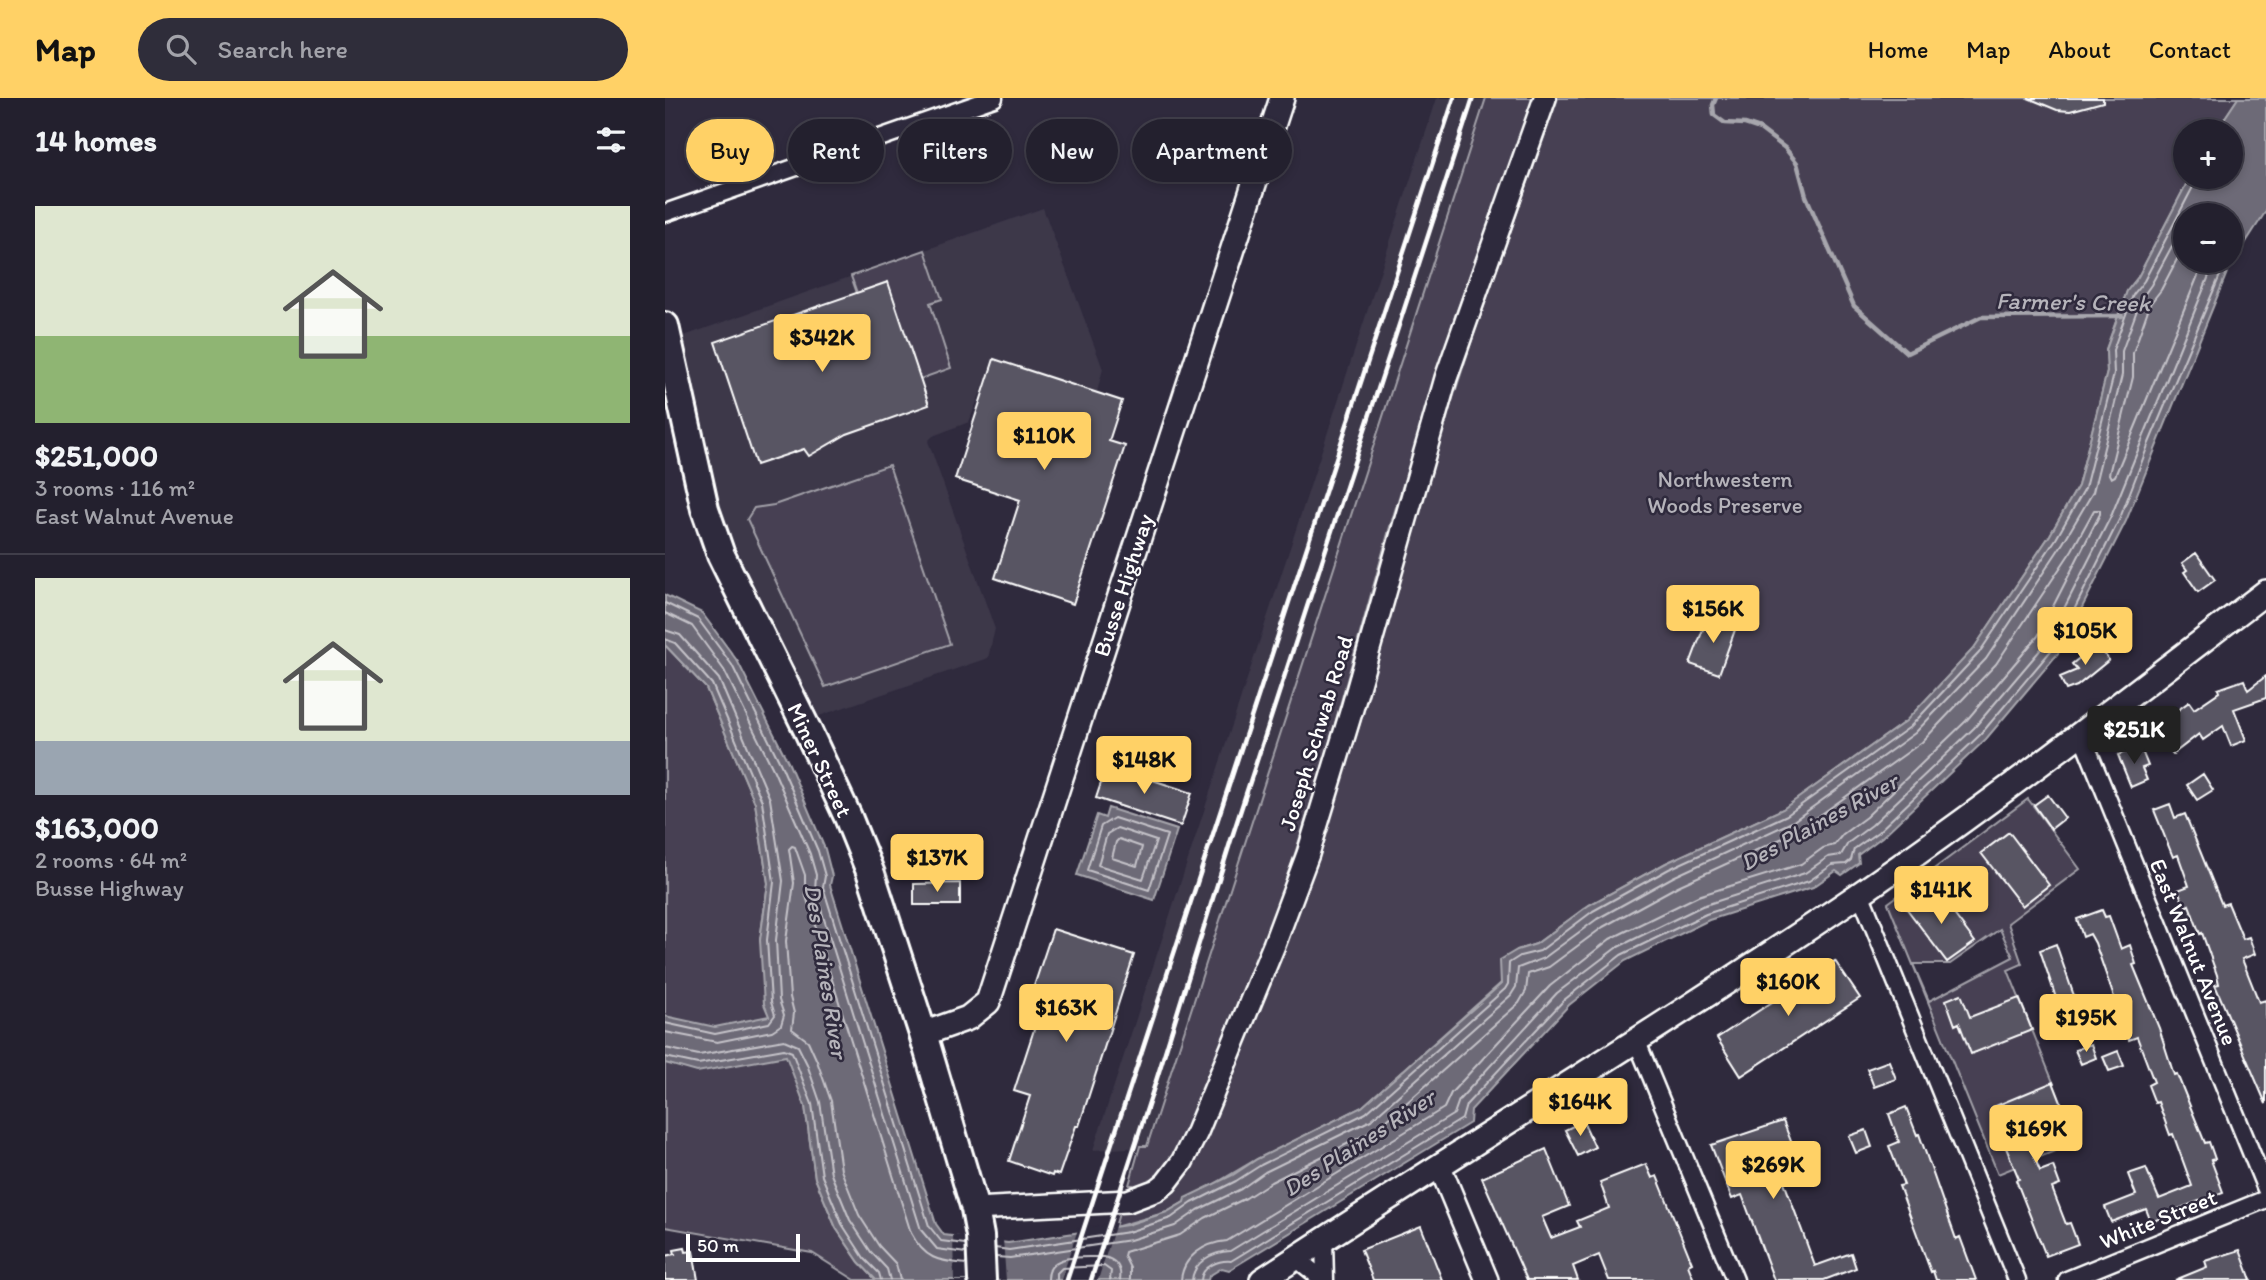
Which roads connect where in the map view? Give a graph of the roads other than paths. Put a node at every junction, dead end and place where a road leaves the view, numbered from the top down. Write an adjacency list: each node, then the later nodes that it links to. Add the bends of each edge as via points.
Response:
1 (994, 98): 4 (street)
2 (1282, 98): 9 (main road, Busse Highway, via 988,1002 968,1018)
3 (1545, 98): 14 (street, Joseph Schwab Road, via 1446,378 1308,854 1189,1148 1166,1183 1146,1196 1128,1201)
4 (665, 213)
5 (665, 326): 9 (main road, Miner Street, via 699,482 721,555 848,817)
6 (2266, 592): 7 (main road)
7 (2081, 733): 8 (main road); 12 (street, East Walnut Avenue)
8 (1860, 893): 10 (main road); 22 (street)
9 (923, 1034): 14 (main road, Miner Street)
10 (1637, 1042): 11 (main road); 21 (street)
11 (1440, 1167): 15 (main road); 20 (street)
12 (2266, 1189)
13 (2266, 1199): 23 (street, White Street)
14 (975, 1209): 17 (main road, Miner Street)
15 (1324, 1239): 16 (main road); 19 (street)
16 (1296, 1258): 18 (main road); 19 (street)
17 (982, 1280)
18 (1262, 1280)
19 (1324, 1280)
20 (1487, 1280)
21 (1735, 1280)
22 (2017, 1280)
23 (2067, 1280)

